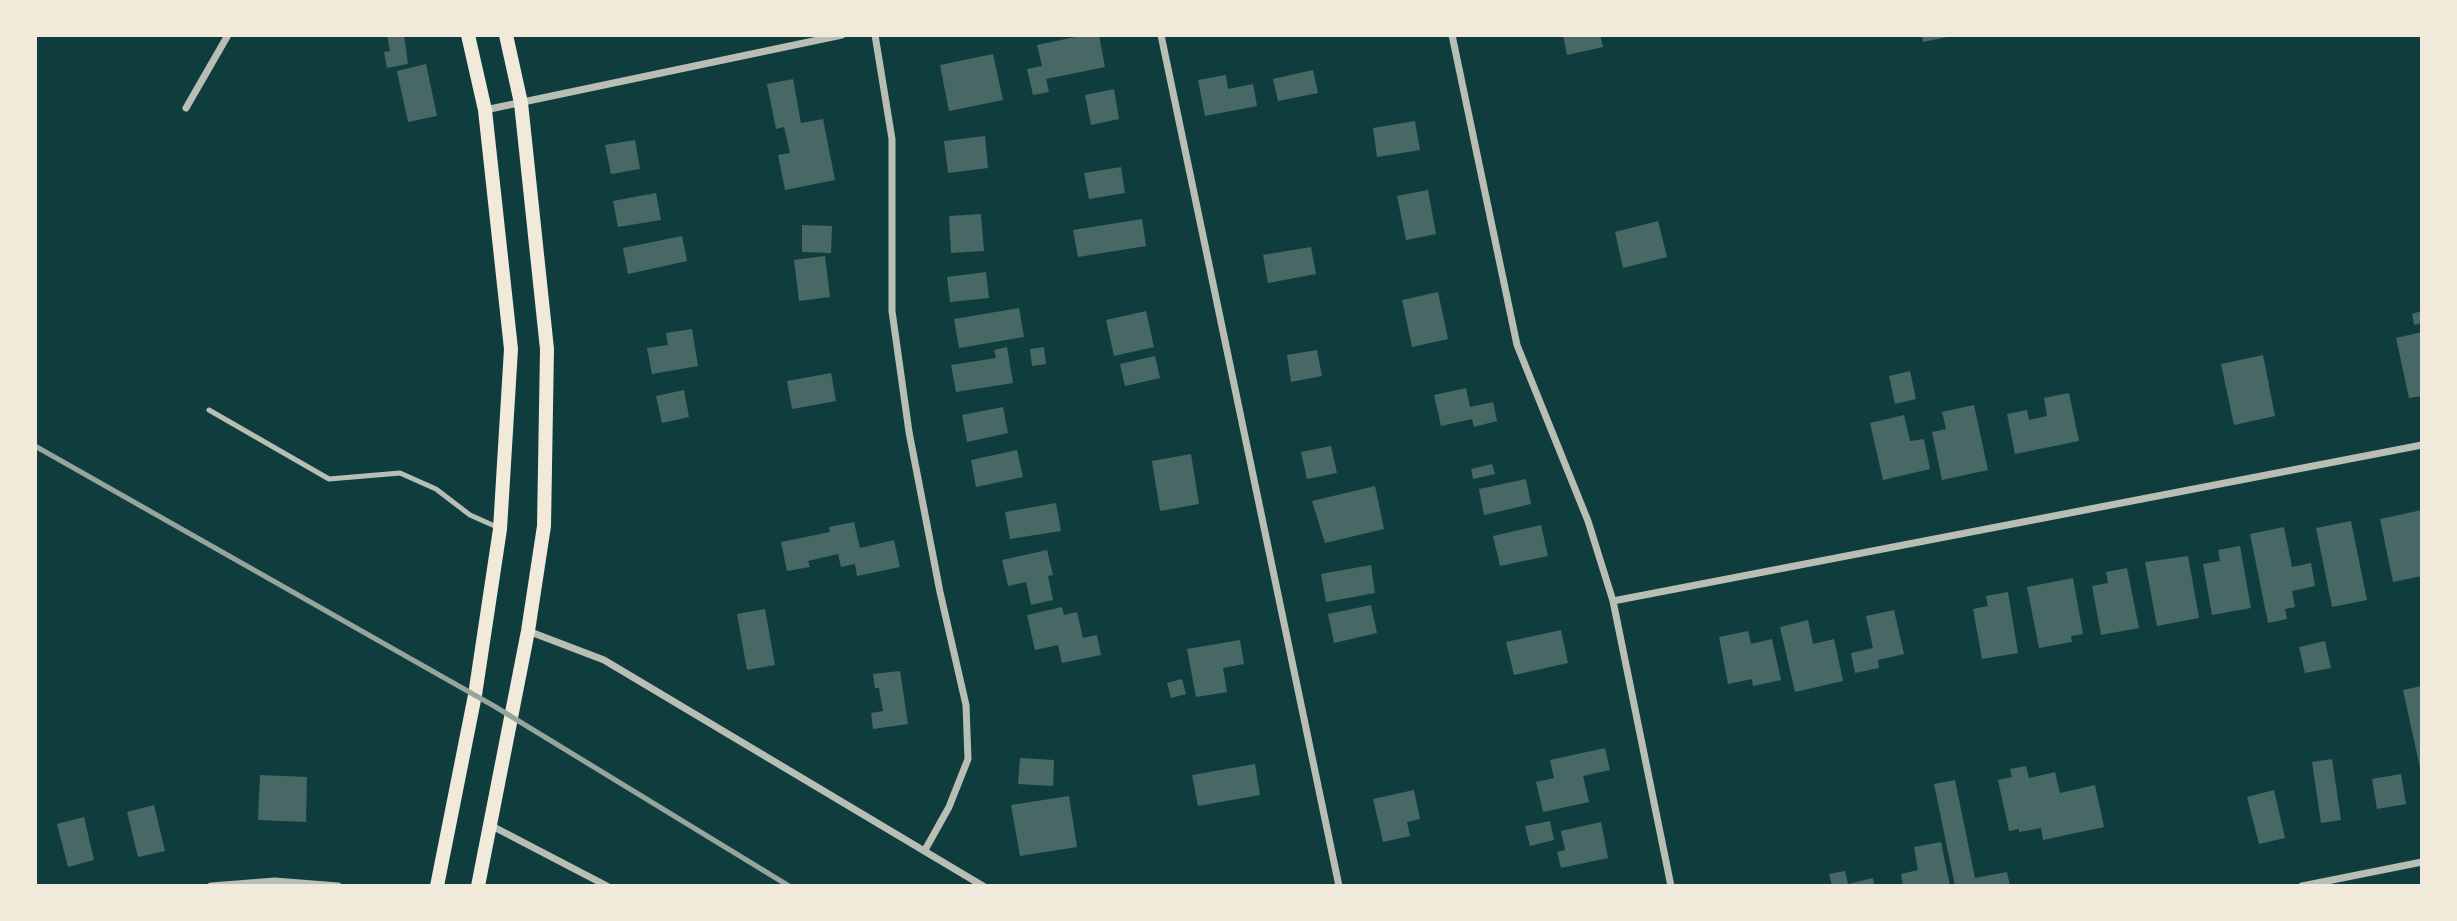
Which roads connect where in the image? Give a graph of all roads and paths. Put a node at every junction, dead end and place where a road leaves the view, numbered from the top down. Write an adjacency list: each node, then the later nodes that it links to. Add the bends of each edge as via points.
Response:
1 (228, 35): 9 (street)
2 (468, 35): 10 (main road)
3 (506, 35): 8 (main road)
4 (842, 35): 8 (street)
5 (875, 35): 17 (street, via 892,138 894,325 909,432 967,705 968,759)
6 (1161, 35): 25 (street)
7 (1452, 35): 14 (street, via 1517,345 1588,521)
8 (521, 103): 10 (street); 15 (main road, via 547,349 544,526)
9 (186, 108)
10 (485, 110): 13 (main road, via 511,349)
11 (209, 410): 13 (lane, via 329,480 400,473)
12 (2422, 445): 14 (street)
13 (500, 528): 21 (main road, via 475,695)
14 (1613, 601): 26 (street)
15 (528, 631): 16 (main road); 17 (street, via 604,660)
16 (490, 825): 22 (main road); 23 (street)
17 (925, 850): 24 (street)
18 (2422, 862): 27 (street)
19 (211, 886): 20 (street, via 275,881)
20 (338, 886)
21 (437, 886)
22 (478, 886)
23 (607, 886)
24 (983, 886)
25 (1339, 886)
26 (1671, 886)
27 (2302, 886)

